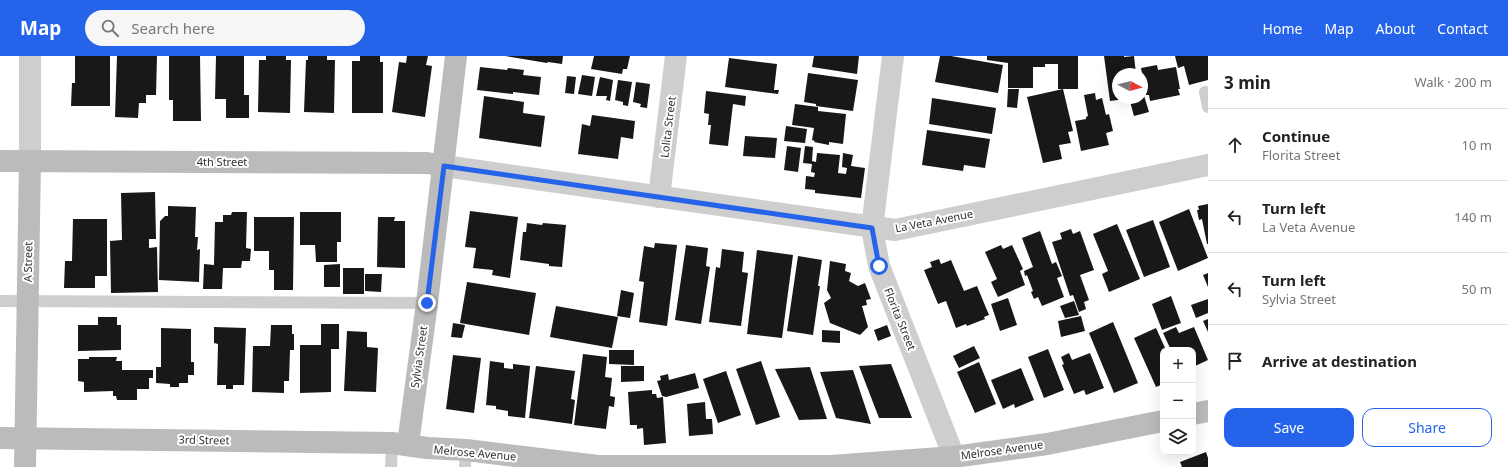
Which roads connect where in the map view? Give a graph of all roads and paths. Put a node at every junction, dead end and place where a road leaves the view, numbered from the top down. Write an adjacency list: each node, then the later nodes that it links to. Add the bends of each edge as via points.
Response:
1 (30, 56): 8 (street, A Street)
2 (456, 56): 10 (street, Sylvia Street)
3 (676, 56): 11 (street, Lolita Street)
4 (893, 56): 12 (street, Florita Street)
5 (1205, 92): 6 (lane)
6 (1208, 107)
7 (0, 160): 8 (street, 4th Street)
8 (30, 161): 10 (street, 4th Street, via 427,163); 14 (street, A Street)
9 (1208, 165): 12 (street, La Veta Avenue, via 895,230)
10 (444, 166): 11 (street, La Veta Avenue); 15 (street, Sylvia Street)
11 (660, 197): 12 (street, La Veta Avenue)
12 (872, 228): 23 (street, Florita Street, via 879,266)
13 (0, 301): 14 (lane)
14 (27, 301): 15 (lane); 20 (street, A Street)
15 (427, 303): 21 (street, Sylvia Street)
16 (1208, 411): 17 (street)
17 (1196, 413)
18 (1160, 421): 23 (street, Melrose Avenue)
19 (0, 438): 20 (street, 3rd Street)
20 (25, 438): 21 (street, 3rd Street); 24 (street, A Street)
21 (400, 444): 22 (street, Melrose Avenue, via 427,448); 25 (lane)
22 (466, 459): 23 (street, Melrose Avenue, via 598,466 831,466)
23 (953, 462)
24 (25, 467)
25 (391, 467)

